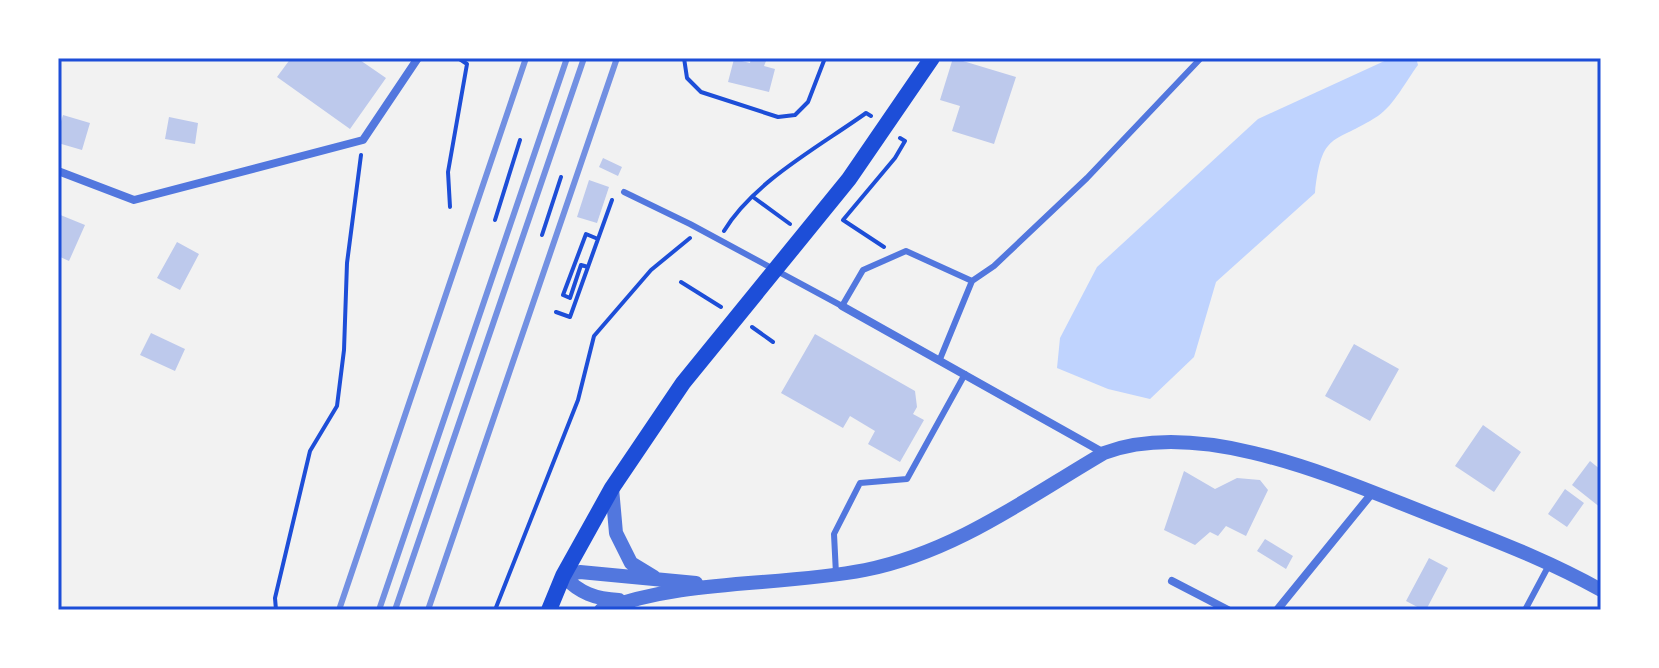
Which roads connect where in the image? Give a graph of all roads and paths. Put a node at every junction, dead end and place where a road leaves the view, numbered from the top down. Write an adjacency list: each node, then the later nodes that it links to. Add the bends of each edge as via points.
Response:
1 (418, 58): 9 (street)
2 (458, 58): 15 (path, via 467,64 448,172)
3 (684, 58): 4 (path, via 687,78 701,92 778,117 795,115 808,102)
4 (825, 58)
5 (932, 58): 19 (main road, via 887,128)
6 (1201, 58): 24 (lane, via 1087,178)
7 (876, 120): 14 (path, via 866,113)
8 (897, 135): 22 (path, via 905,141 895,158 843,220)
9 (363, 140): 11 (street, via 134,200); 43 (path, via 337,406 310,451)
10 (520, 140): 16 (path)
11 (58, 171)
12 (561, 177): 18 (path)
13 (624, 192): 17 (lane); 20 (path, via 616,191)
14 (753, 197): 19 (path); 21 (path, via 736,211)
15 (450, 207)
16 (495, 220)
17 (700, 230): 21 (lane); 44 (path, via 651,270 594,336 578,400)
18 (542, 235)
19 (805, 235): 28 (main road)
20 (598, 239): 23 (path); 23 (path, via 586,234 563,295 570,298 581,265)
21 (718, 240): 26 (lane)
22 (871, 240)
23 (588, 267): 27 (path, via 570,317)
24 (972, 281): 26 (lane, via 906,251 863,270); 30 (lane)
25 (681, 282): 28 (path)
26 (842, 306): 30 (street)
27 (556, 312)
28 (739, 317): 29 (path); 33 (main road, via 683,383)
29 (773, 342)
30 (940, 359): 31 (street)
31 (965, 374): 32 (street); 36 (lane, via 907,479 860,483 834,534)
32 (1104, 453): 34 (street, via 1148,441 1215,445 1275,458); 36 (street, via 952,542)
33 (612, 488): 37 (main road); 38 (street, via 616,533 631,563)
34 (1373, 492): 35 (street); 48 (street)
35 (1551, 562): 41 (street); 49 (lane)
36 (836, 575): 40 (street)
37 (563, 576): 38 (street, via 580,572); 42 (street, via 592,597); 45 (main road)
38 (657, 579): 40 (street)
39 (1172, 581): 47 (street)
40 (713, 585): 42 (street)
41 (1601, 590)
42 (627, 600): 46 (street)
43 (276, 610)
44 (495, 610)
45 (549, 610)
46 (601, 610)
47 (1228, 610)
48 (1277, 610)
49 (1525, 610)

